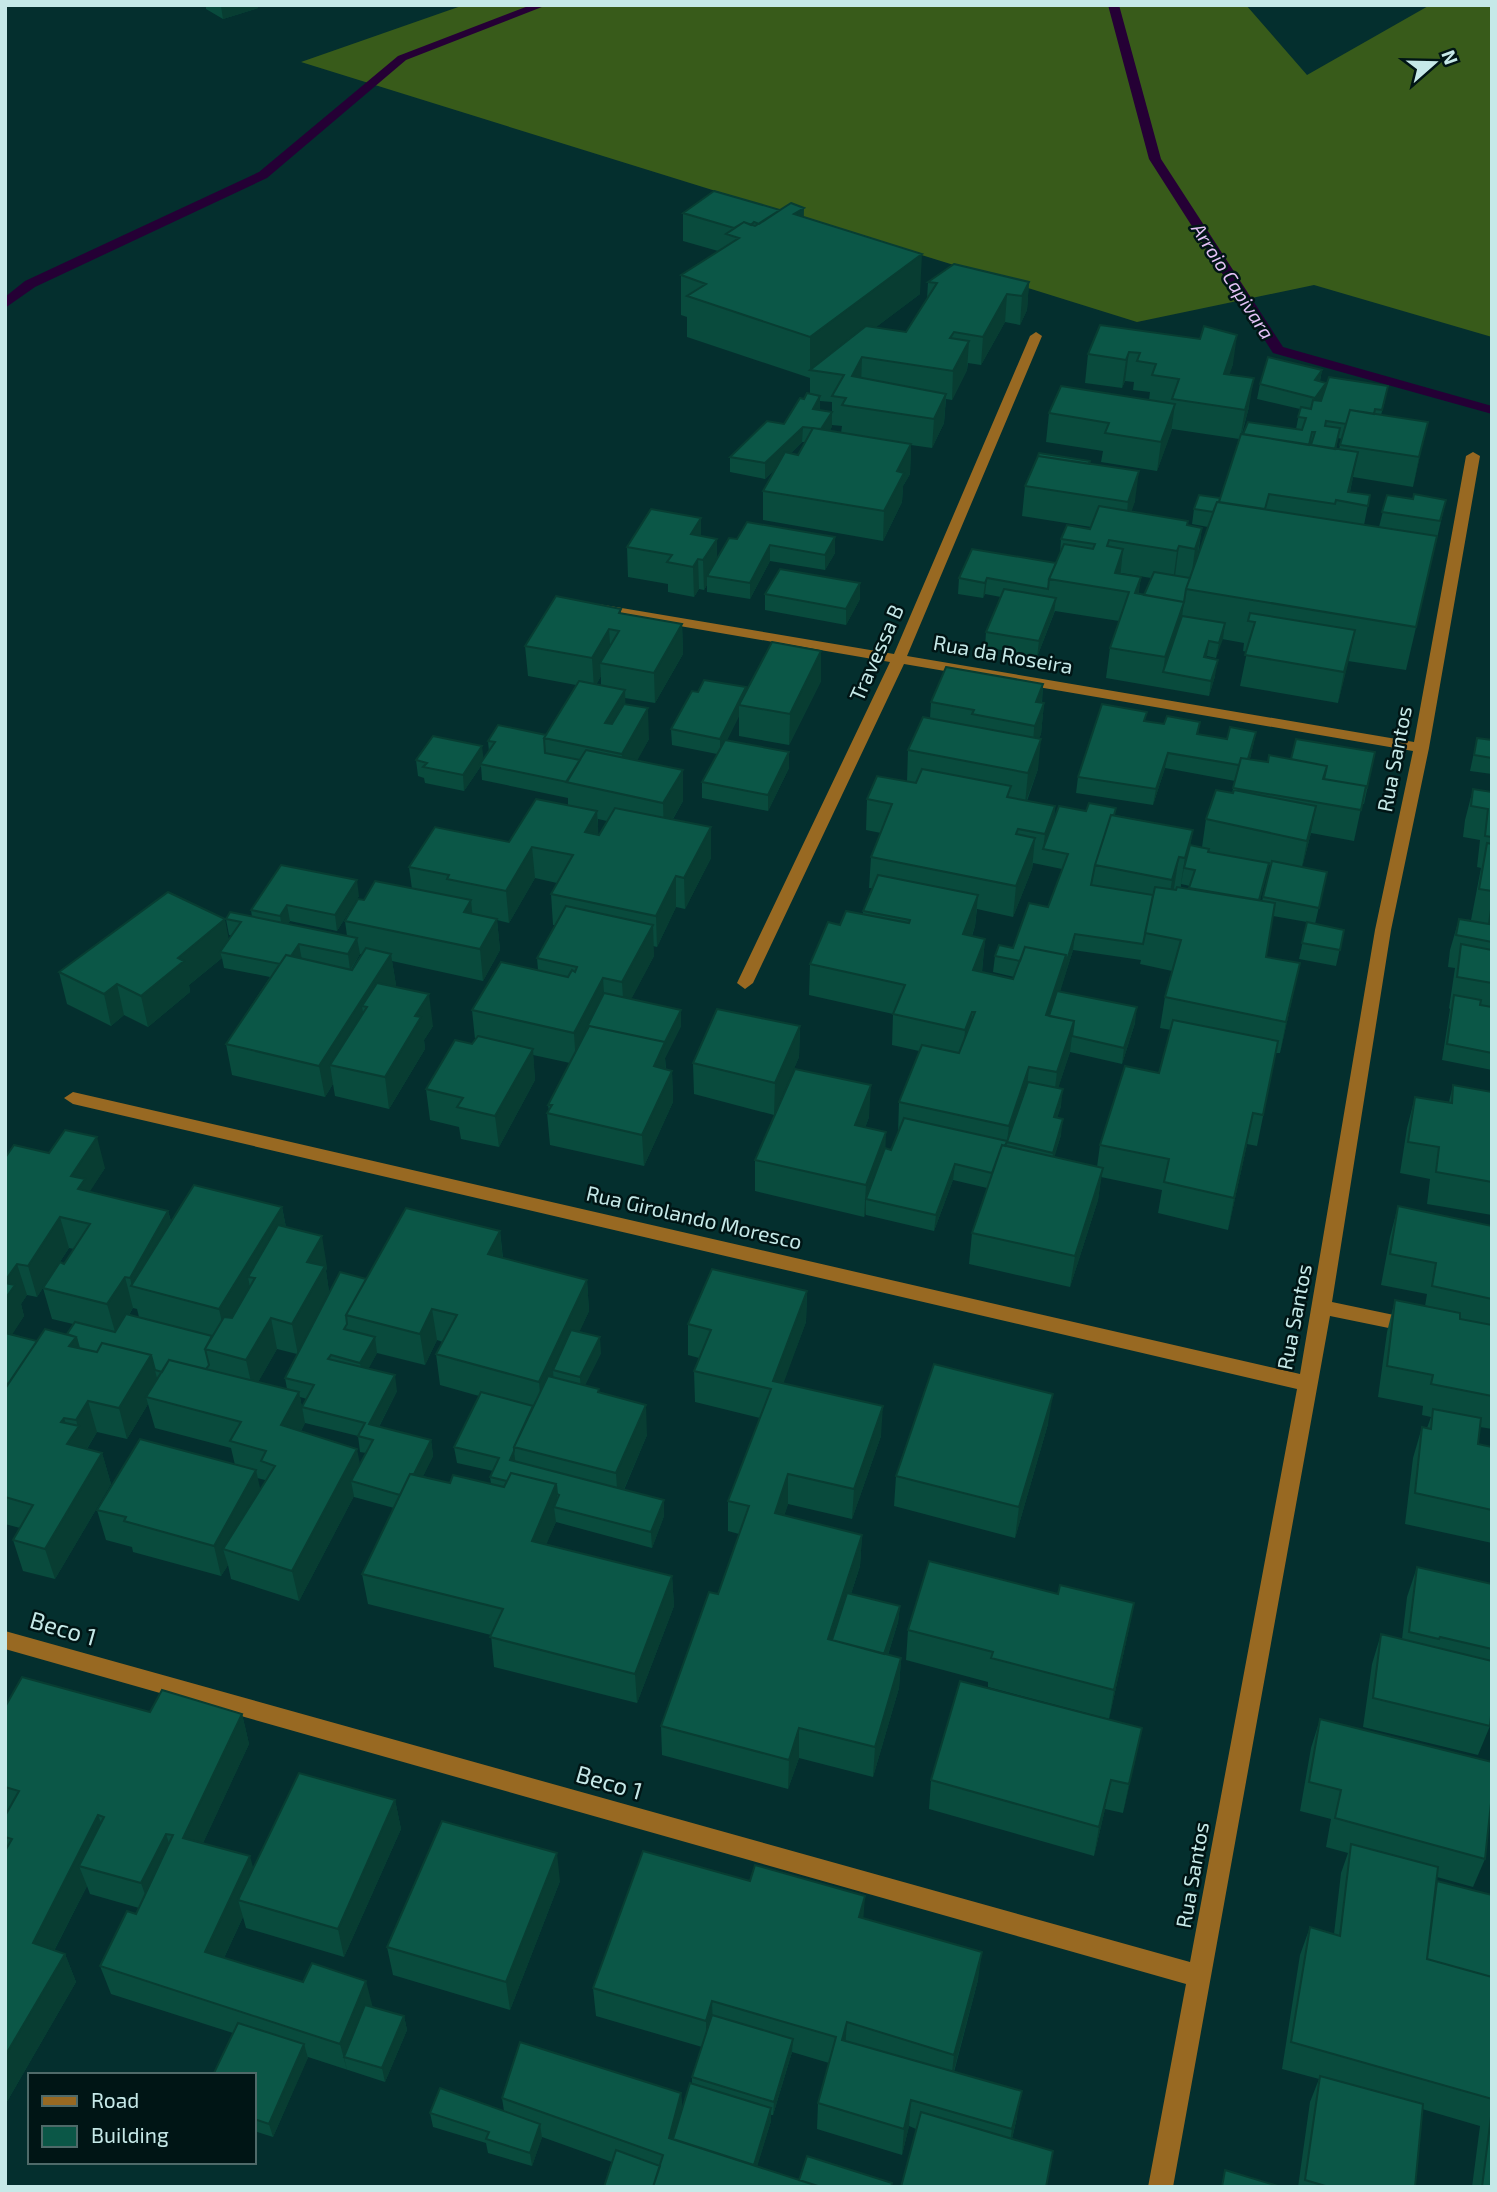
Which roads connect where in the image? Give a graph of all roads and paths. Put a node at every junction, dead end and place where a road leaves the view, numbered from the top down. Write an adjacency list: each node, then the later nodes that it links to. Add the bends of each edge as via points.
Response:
1 (1036, 336): 4 (street, Travessa B)
2 (1473, 457): 5 (street, Rua Santos)
3 (577, 604): 4 (street, Rua da Roseira)
4 (899, 659): 5 (street, Rua da Roseira); 6 (street, Travessa B)
5 (1421, 748): 8 (street, Rua Santos, via 1383,930)
6 (745, 983)
7 (73, 1098): 10 (street, Rua Girolando Moresco)
8 (1322, 1307): 9 (street); 10 (street, Rua Santos)
9 (1426, 1329)
10 (1306, 1383): 12 (street, Rua Santos)
11 (5, 1640): 12 (street, Beco 1)
12 (1198, 1976): 13 (street, Rua Santos)
13 (1160, 2187)

